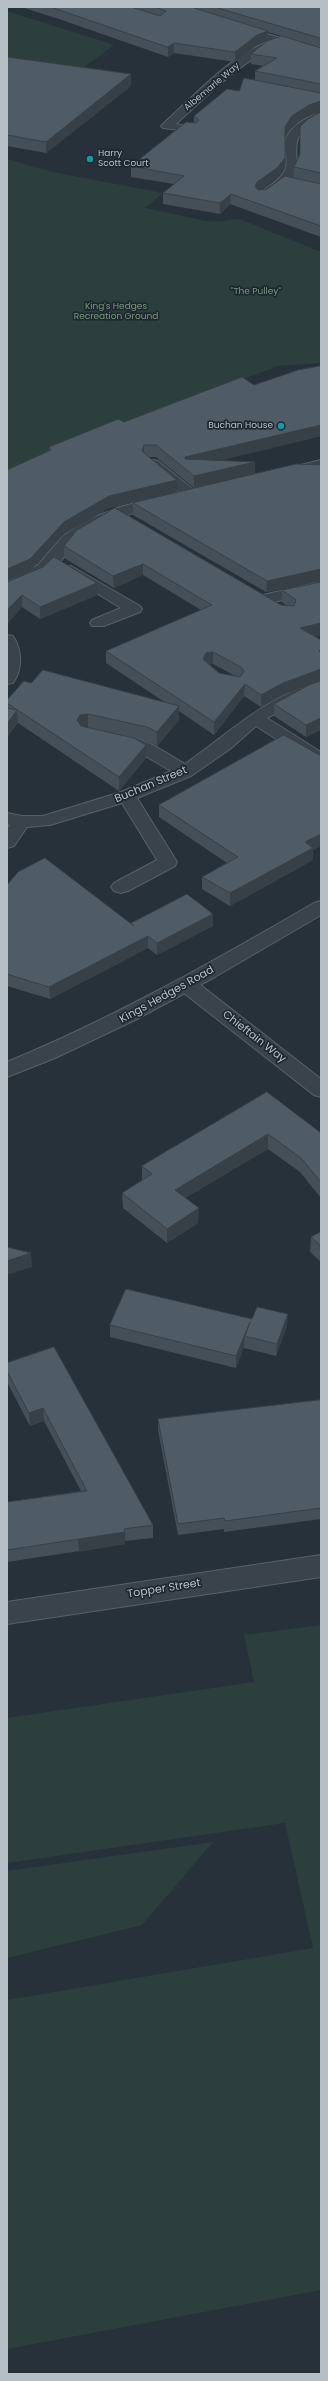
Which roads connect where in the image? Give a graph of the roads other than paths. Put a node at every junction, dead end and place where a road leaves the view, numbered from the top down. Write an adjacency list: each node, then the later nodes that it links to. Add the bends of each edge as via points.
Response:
1 (228, 25): 2 (street)
2 (280, 41): 3 (street); 4 (street, Albemarle Way, via 262,48)
3 (321, 53)
4 (222, 79): 5 (street); 7 (street, Albemarle Way, via 167,126)
5 (237, 82)
6 (321, 116): 8 (street, via 302,127 293,136 291,171)
7 (191, 130)
8 (282, 181): 9 (street); 10 (street)
9 (297, 184)
10 (262, 196)
11 (150, 461): 14 (street, via 198,493)
12 (321, 464): 13 (street)
13 (272, 476)
14 (115, 512): 15 (street); 16 (street, via 70,538)
15 (136, 524)
16 (53, 560): 18 (street, via 37,575); 20 (street, via 134,609)
17 (321, 587): 19 (street, via 257,595)
18 (7, 588)
19 (281, 610)
20 (98, 623)
21 (7, 640): 22 (street, via 12,672)
22 (7, 679)
23 (321, 687): 25 (street, Buchan Street, via 302,692)
24 (255, 698): 25 (street)
25 (271, 708): 26 (street, Buchan Street)
26 (255, 718): 28 (street); 29 (street, Buchan Street, via 224,745)
27 (103, 738): 29 (street, via 141,746)
28 (321, 760)
29 (185, 772): 30 (street, Buchan Street)
30 (127, 796): 31 (street, Buchan Street, via 44,821); 33 (street, via 168,862)
31 (14, 820): 32 (street)
32 (7, 842)
33 (120, 887)
34 (321, 908): 35 (street, Kings Hedges Road)
35 (187, 985): 36 (street, Kings Hedges Road, via 108,1027); 37 (street, Chieftain Way)
36 (7, 1070)
37 (321, 1090)
38 (321, 1566): 39 (street, Topper Street)
39 (7, 1613)

